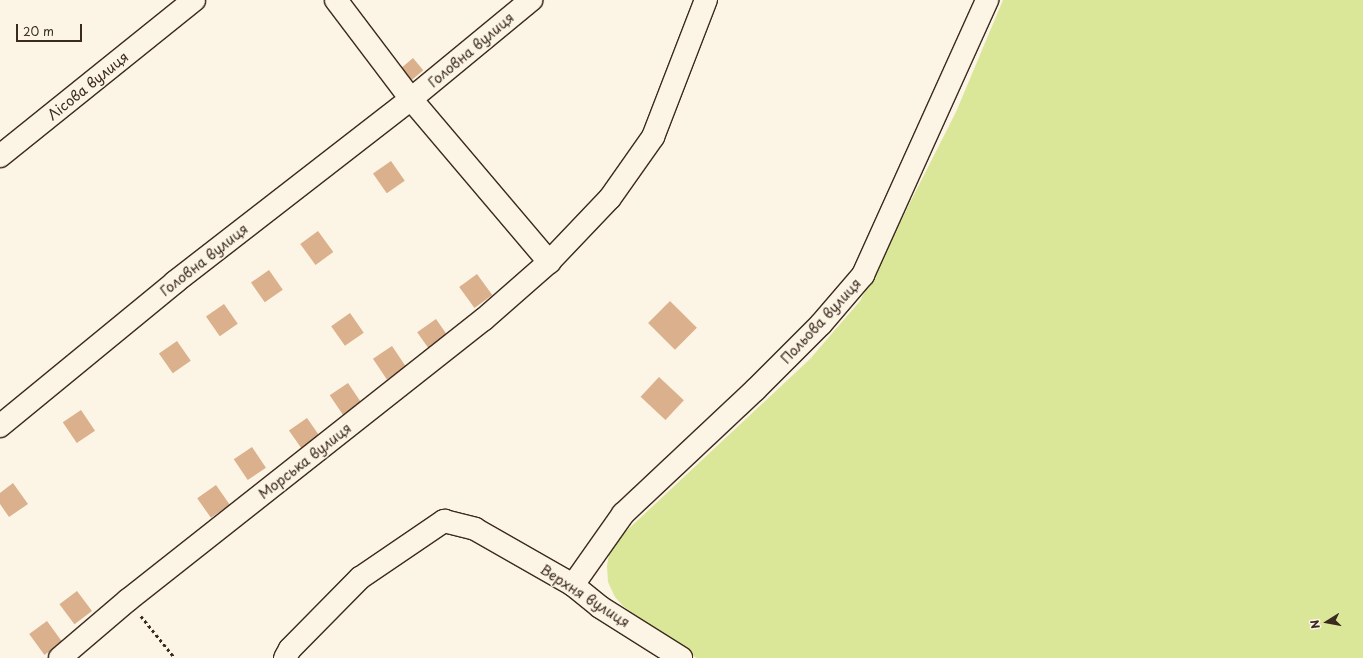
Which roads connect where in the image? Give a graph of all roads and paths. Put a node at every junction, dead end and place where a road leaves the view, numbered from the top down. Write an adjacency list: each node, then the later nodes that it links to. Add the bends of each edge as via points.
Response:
1 (194, 0): 7 (street, Лісова вулиця)
2 (336, 0): 6 (street)
3 (531, 0): 6 (street, Головна вулиця)
4 (706, 0): 8 (street, Морська вулиця, via 653,137 610,198)
5 (987, 0): 10 (street, Польова вулиця, via 864,275 821,324 756,390 623,514)
6 (411, 100): 8 (street); 9 (street, Головна вулиця, via 175,282)
7 (0, 156)
8 (549, 262): 11 (street, Морська вулиця, via 483,320)
9 (0, 426)
10 (573, 585): 14 (street, Верхня вулиця, via 475,529 444,521 360,578 290,649); 15 (street, Верхня вулиця, via 600,606)
11 (128, 600): 12 (street, Морська вулиця); 13 (path)
12 (60, 658)
13 (174, 658)
14 (285, 658)
15 (681, 658)

